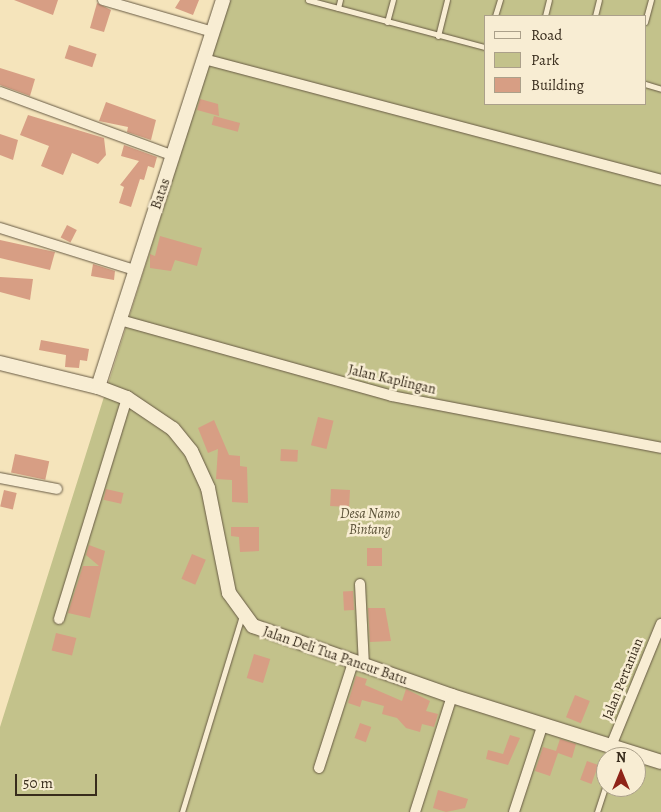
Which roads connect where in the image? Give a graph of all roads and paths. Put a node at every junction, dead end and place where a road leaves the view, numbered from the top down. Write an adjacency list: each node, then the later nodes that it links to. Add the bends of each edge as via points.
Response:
1 (103, 0): 17 (street)
2 (224, 0): 17 (main road, Batas)
3 (308, 0): 11 (lane)
4 (340, 0): 11 (lane)
5 (393, 0): 16 (lane)
6 (447, 0): 18 (lane)
7 (500, 0): 12 (lane)
8 (549, 0): 13 (lane)
9 (599, 0): 14 (lane)
10 (651, 0): 15 (lane)
11 (338, 8): 16 (lane)
12 (495, 15)
13 (545, 15)
14 (595, 15)
15 (646, 18)
16 (387, 22): 18 (lane)
17 (213, 32): 20 (main road, Batas)
18 (438, 36): 19 (lane)
19 (483, 47)
20 (204, 59): 24 (main road, Batas); 25 (street)
21 (646, 84): 22 (lane)
22 (661, 89)
23 (0, 92): 24 (street)
24 (174, 156): 27 (main road, Batas)
25 (661, 180)
26 (0, 228): 27 (street)
27 (135, 270): 28 (main road, Batas)
28 (120, 320): 30 (main road, Batas); 32 (street, Jalan Kaplingan, via 392,396)
29 (0, 363): 30 (main road)
30 (98, 387): 31 (main road)
31 (127, 398): 36 (main road, via 173,429 195,460 215,514 226,583); 37 (street)
32 (661, 448)
33 (0, 478): 34 (street)
34 (57, 489)
35 (360, 584): 39 (street)
36 (242, 616): 39 (main road, Jalan Deli Tua Pancur Batu, via 272,635); 48 (lane)
37 (59, 619)
38 (661, 624): 43 (street, Jalan Pertanian)
39 (359, 665): 40 (main road, Jalan Deli Tua Pancur Batu); 46 (street)
40 (452, 696): 41 (main road, Jalan Deli Tua Pancur Batu); 49 (street)
41 (543, 724): 42 (main road, Jalan Deli Tua Pancur Batu); 50 (street)
42 (606, 747)
43 (615, 747)
44 (646, 758): 45 (main road, Jalan Deli Tua Pancur Batu)
45 (661, 762)
46 (319, 768)
47 (602, 797): 51 (lane)
48 (182, 812)
49 (415, 812)
50 (514, 812)
51 (597, 812)

